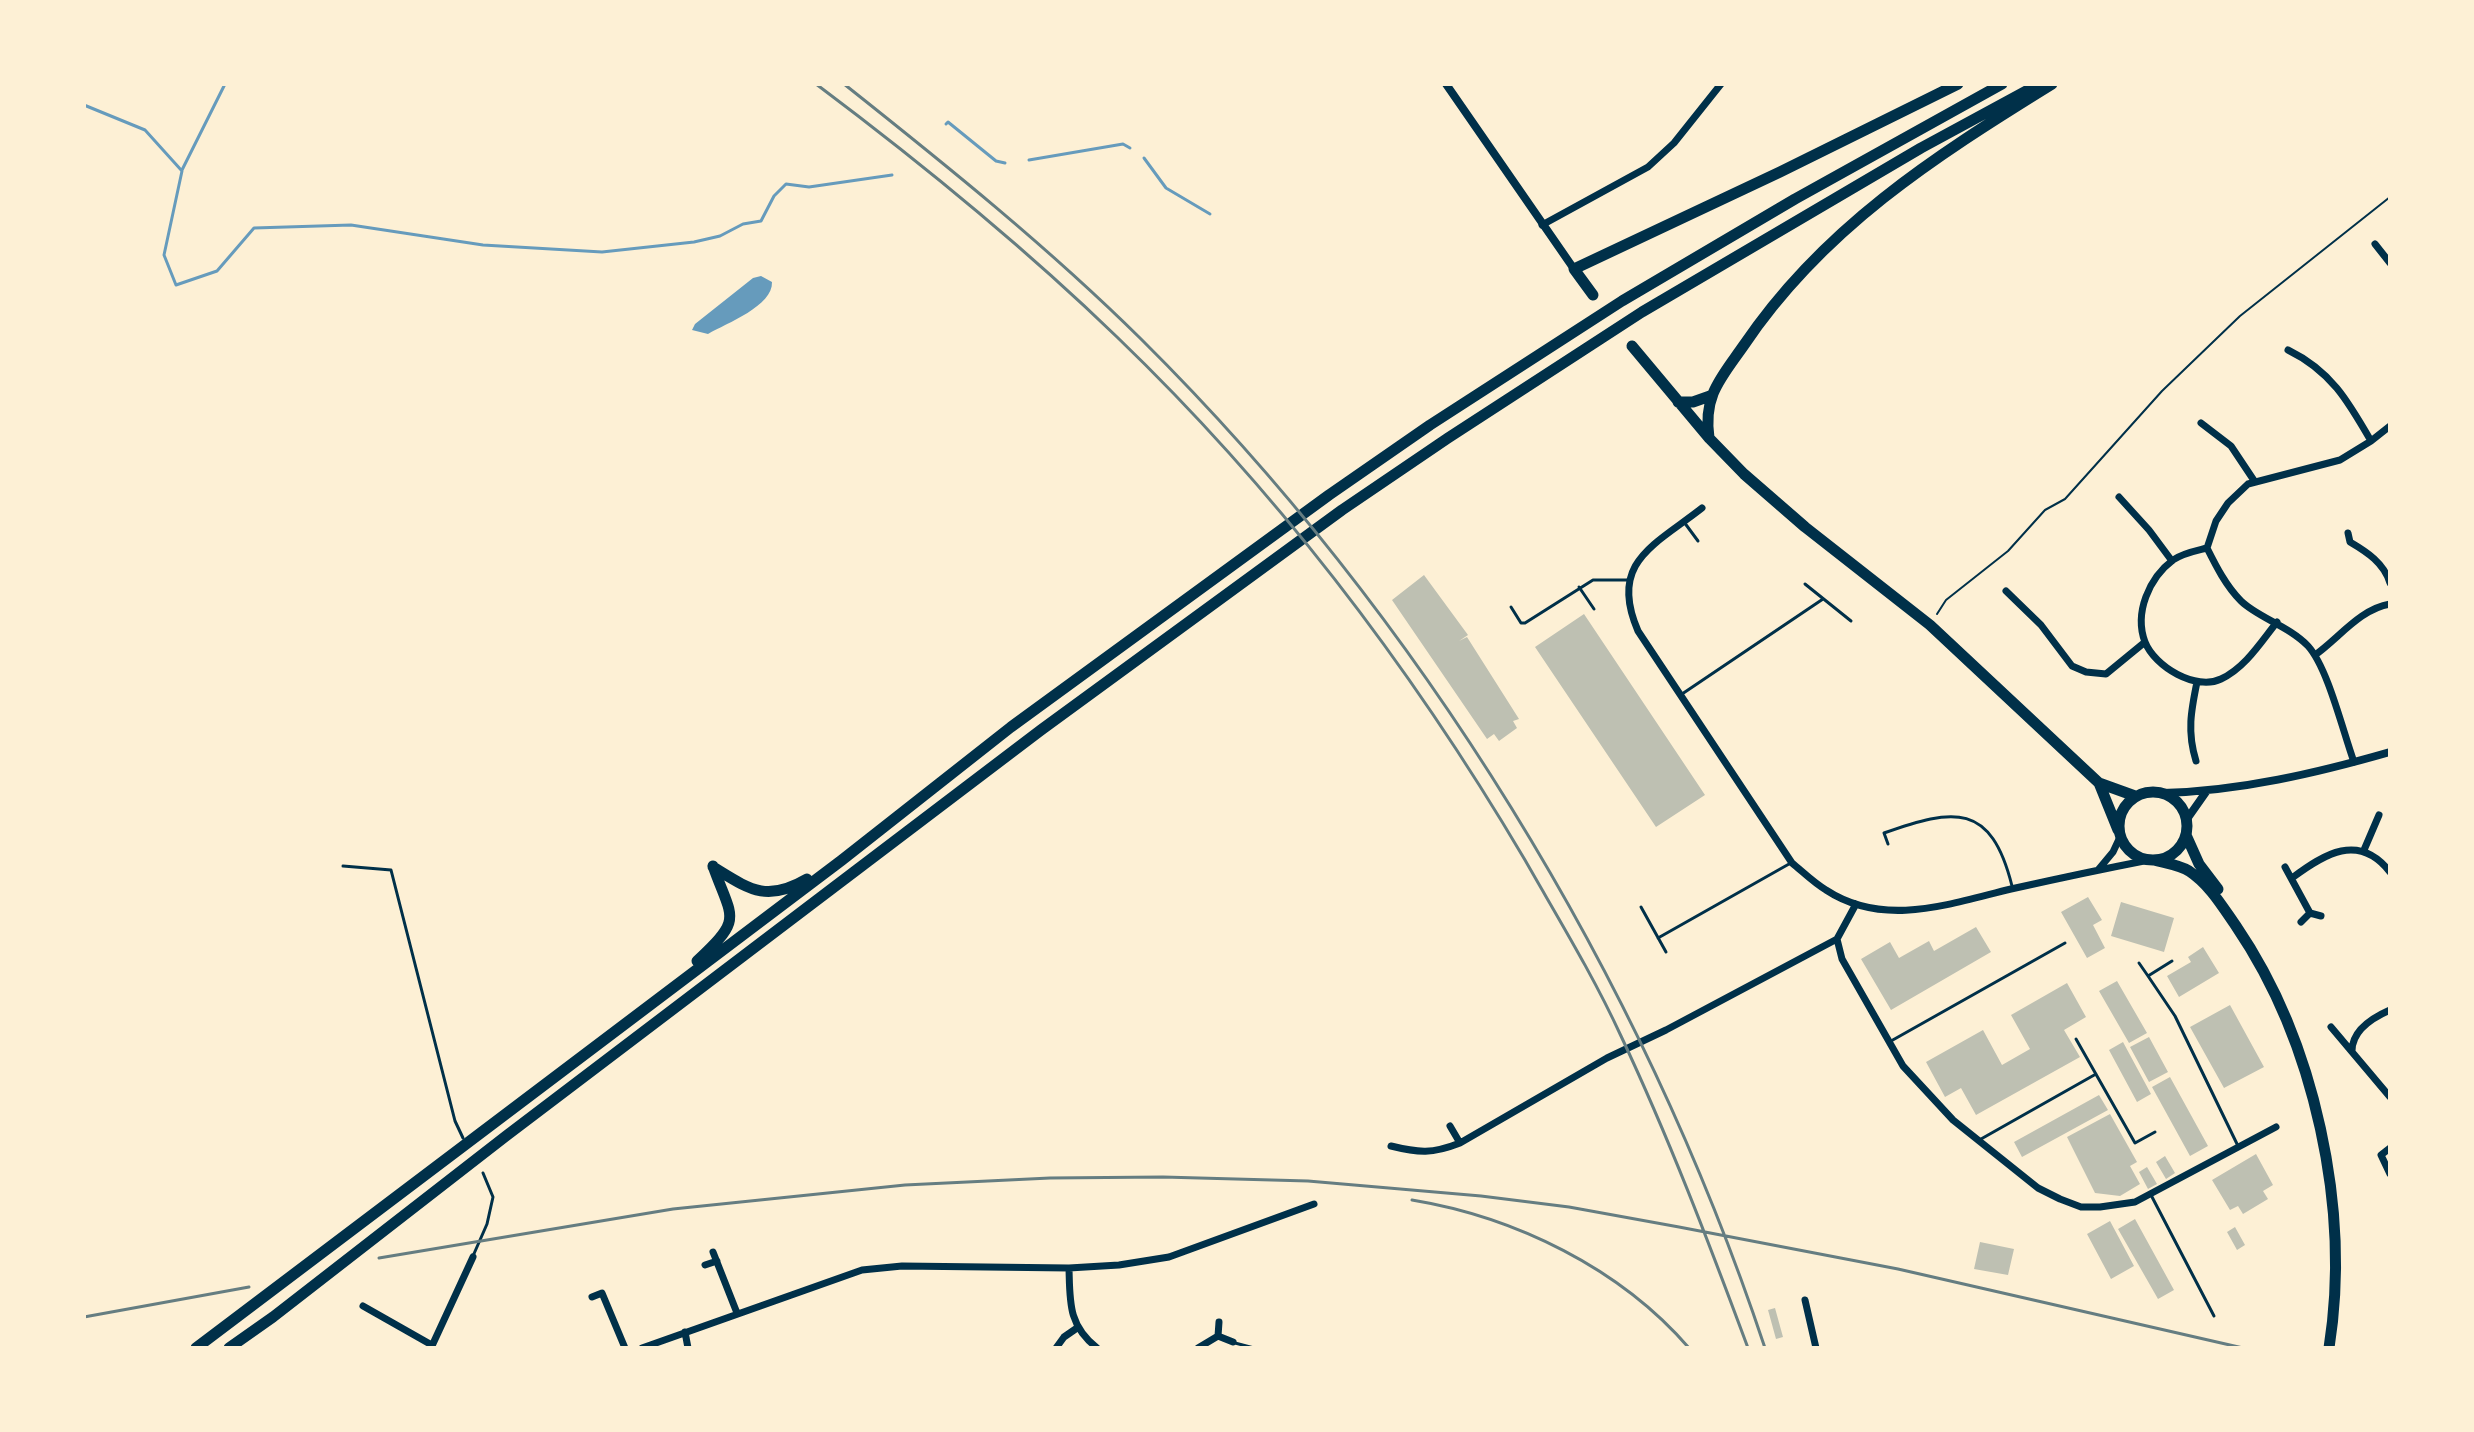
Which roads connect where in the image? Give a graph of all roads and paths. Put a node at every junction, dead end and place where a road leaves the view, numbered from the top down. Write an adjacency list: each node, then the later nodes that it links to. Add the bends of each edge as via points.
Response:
1 (1446, 84): 8 (street)
2 (1721, 84): 8 (street, via 1648,167)
3 (1958, 84): 11 (highway)
4 (2002, 84): 60 (highway, via 1622,301 1430,425 1011,727)
5 (2039, 84): 120 (highway, via 1642,312 1342,510 1041,730)
6 (2052, 84): 15 (highway, via 1928,163 1851,222 1792,282)
7 (2390, 197): 40 (path, via 2240,316 2162,391 2065,499 2045,510 2008,551 1946,600)
8 (1542, 225): 11 (street)
9 (2375, 244): 10 (street)
10 (2390, 263)
11 (1574, 269): 12 (highway)
12 (1593, 295)
13 (1632, 346): 16 (highway)
14 (2288, 350): 20 (street, via 2309,360 2346,396)
15 (1710, 396): 16 (highway); 19 (highway)
16 (1678, 402): 19 (highway)
17 (2201, 423): 21 (street, via 2231,446)
18 (2390, 426): 20 (street)
19 (1709, 438): 40 (highway, via 1805,527)
20 (2371, 441): 21 (street, via 2340,460)
21 (2255, 482): 27 (street, via 2228,503)
22 (2119, 497): 28 (street)
23 (1702, 508): 24 (street)
24 (1684, 522): 25 (lane); 29 (street, via 1639,556)
25 (1698, 541)
26 (2340, 547): 30 (street, via 2349,538 2370,554)
27 (2207, 548): 28 (street); 39 (street, via 2242,603)
28 (2172, 561): 41 (street, via 2148,591 2141,613)
29 (1629, 580): 32 (lane, via 1603,578); 44 (street, via 1628,600 1638,631)
30 (2390, 583)
31 (1805, 584): 34 (lane)
32 (1579, 587): 36 (lane, via 1525,623); 37 (lane)
33 (2006, 591): 41 (street, via 2072,666 2086,672 2106,674)
34 (1823, 599): 38 (lane); 44 (lane)
35 (2390, 604): 42 (street, via 2361,616)
36 (1511, 607)
37 (1594, 609)
38 (1851, 621)
39 (2277, 622): 42 (street); 43 (street, via 2242,664 2220,680)
40 (1930, 625): 48 (highway)
41 (2145, 642): 43 (street, via 2172,672)
42 (2315, 655): 47 (street)
43 (2197, 682): 46 (street, via 2189,716)
44 (1682, 694): 62 (street)
45 (2390, 752): 47 (street)
46 (2196, 761)
47 (2354, 762): 49 (street)
48 (2099, 783): 51 (highway); 57 (highway)
49 (2206, 792): 50 (street); 53 (street)
50 (2163, 793): 51 (highway); 53 (highway, via 2179,803)
51 (2135, 796): 57 (highway, via 2121,813)
52 (2379, 815): 54 (street)
53 (2187, 819): 56 (highway)
54 (2374, 830): 55 (street); 59 (street)
55 (2384, 832)
56 (2186, 835): 61 (highway, via 2174,853); 75 (highway)
57 (2120, 836): 61 (highway, via 2131,853); 65 (street)
58 (1888, 844): 68 (lane, via 1884,833 1908,824 1946,815 1968,818 1998,845)
59 (2364, 850): 66 (street); 67 (street, via 2333,853)
60 (842, 860): 82 (highway); 82 (highway, via 771,893 743,886 713,866 732,915 727,929)
61 (2152, 860): 65 (street); 75 (highway, via 2185,869 2204,883)
62 (1792, 863): 69 (street, via 1826,891); 74 (lane)
63 (343, 866): 93 (lane, via 391,870)
64 (2285, 867): 67 (street)
65 (2097, 871): 68 (street)
66 (2390, 872)
67 (2292, 878): 71 (street)
68 (2012, 889): 69 (street, via 1933,909 1885,910)
69 (1856, 904): 76 (street)
70 (1641, 907): 74 (lane)
71 (2310, 913): 72 (street); 73 (street)
72 (2321, 916)
73 (2301, 922)
74 (1658, 938): 78 (lane)
75 (2244, 938): 129 (highway, via 2293,1036 2319,1126 2335,1250)
76 (1837, 939): 86 (street, via 1842,959); 95 (street, via 1607,1058)
77 (2065, 943): 86 (lane)
78 (1666, 952)
79 (2172, 961): 81 (lane)
80 (2139, 963): 81 (lane)
81 (2148, 976): 97 (lane, via 2175,1016)
82 (654, 1002): 119 (highway)
83 (2390, 1010): 87 (street, via 2369,1021)
84 (2331, 1027): 87 (street)
85 (2076, 1039): 88 (lane)
86 (1889, 1042): 94 (street, via 1922,1087)
87 (2352, 1051): 89 (street)
88 (2096, 1074): 92 (lane, via 2135,1143); 94 (lane)
89 (2390, 1097)
90 (1450, 1126): 95 (street)
91 (2276, 1127): 97 (street)
92 (2155, 1132)
93 (463, 1138)
94 (1978, 1140): 101 (street, via 2038,1188 2081,1207 2121,1205)
95 (1460, 1143): 96 (street, via 1438,1152)
96 (1391, 1146)
97 (2239, 1147): 101 (street)
98 (2390, 1148): 100 (street, via 2381,1155)
99 (483, 1173): 104 (lane, via 493,1197)
100 (2390, 1174)
101 (2151, 1195): 112 (lane)
102 (1314, 1204): 107 (street, via 1169,1257)
103 (713, 1252): 105 (street)
104 (473, 1257): 118 (street)
105 (717, 1261): 106 (street); 111 (street)
106 (705, 1265)
107 (1069, 1268): 111 (street, via 862,1270); 114 (street)
108 (592, 1297): 121 (street, via 602,1293)
109 (1805, 1300): 128 (street)
110 (363, 1306): 118 (street)
111 (737, 1313): 115 (street)
112 (2214, 1316)
113 (1219, 1322): 116 (street)
114 (1077, 1328): 124 (street); 125 (street)
115 (685, 1332): 122 (street); 123 (street)
116 (1218, 1336): 117 (street); 126 (street)
117 (1233, 1342): 127 (lane)
118 (431, 1346)
119 (196, 1348)
120 (229, 1348)
121 (625, 1348)
122 (642, 1348)
123 (688, 1348)
124 (1056, 1348)
125 (1097, 1348)
126 (1198, 1348)
127 (1254, 1348)
128 (1816, 1348)
129 (2329, 1348)

